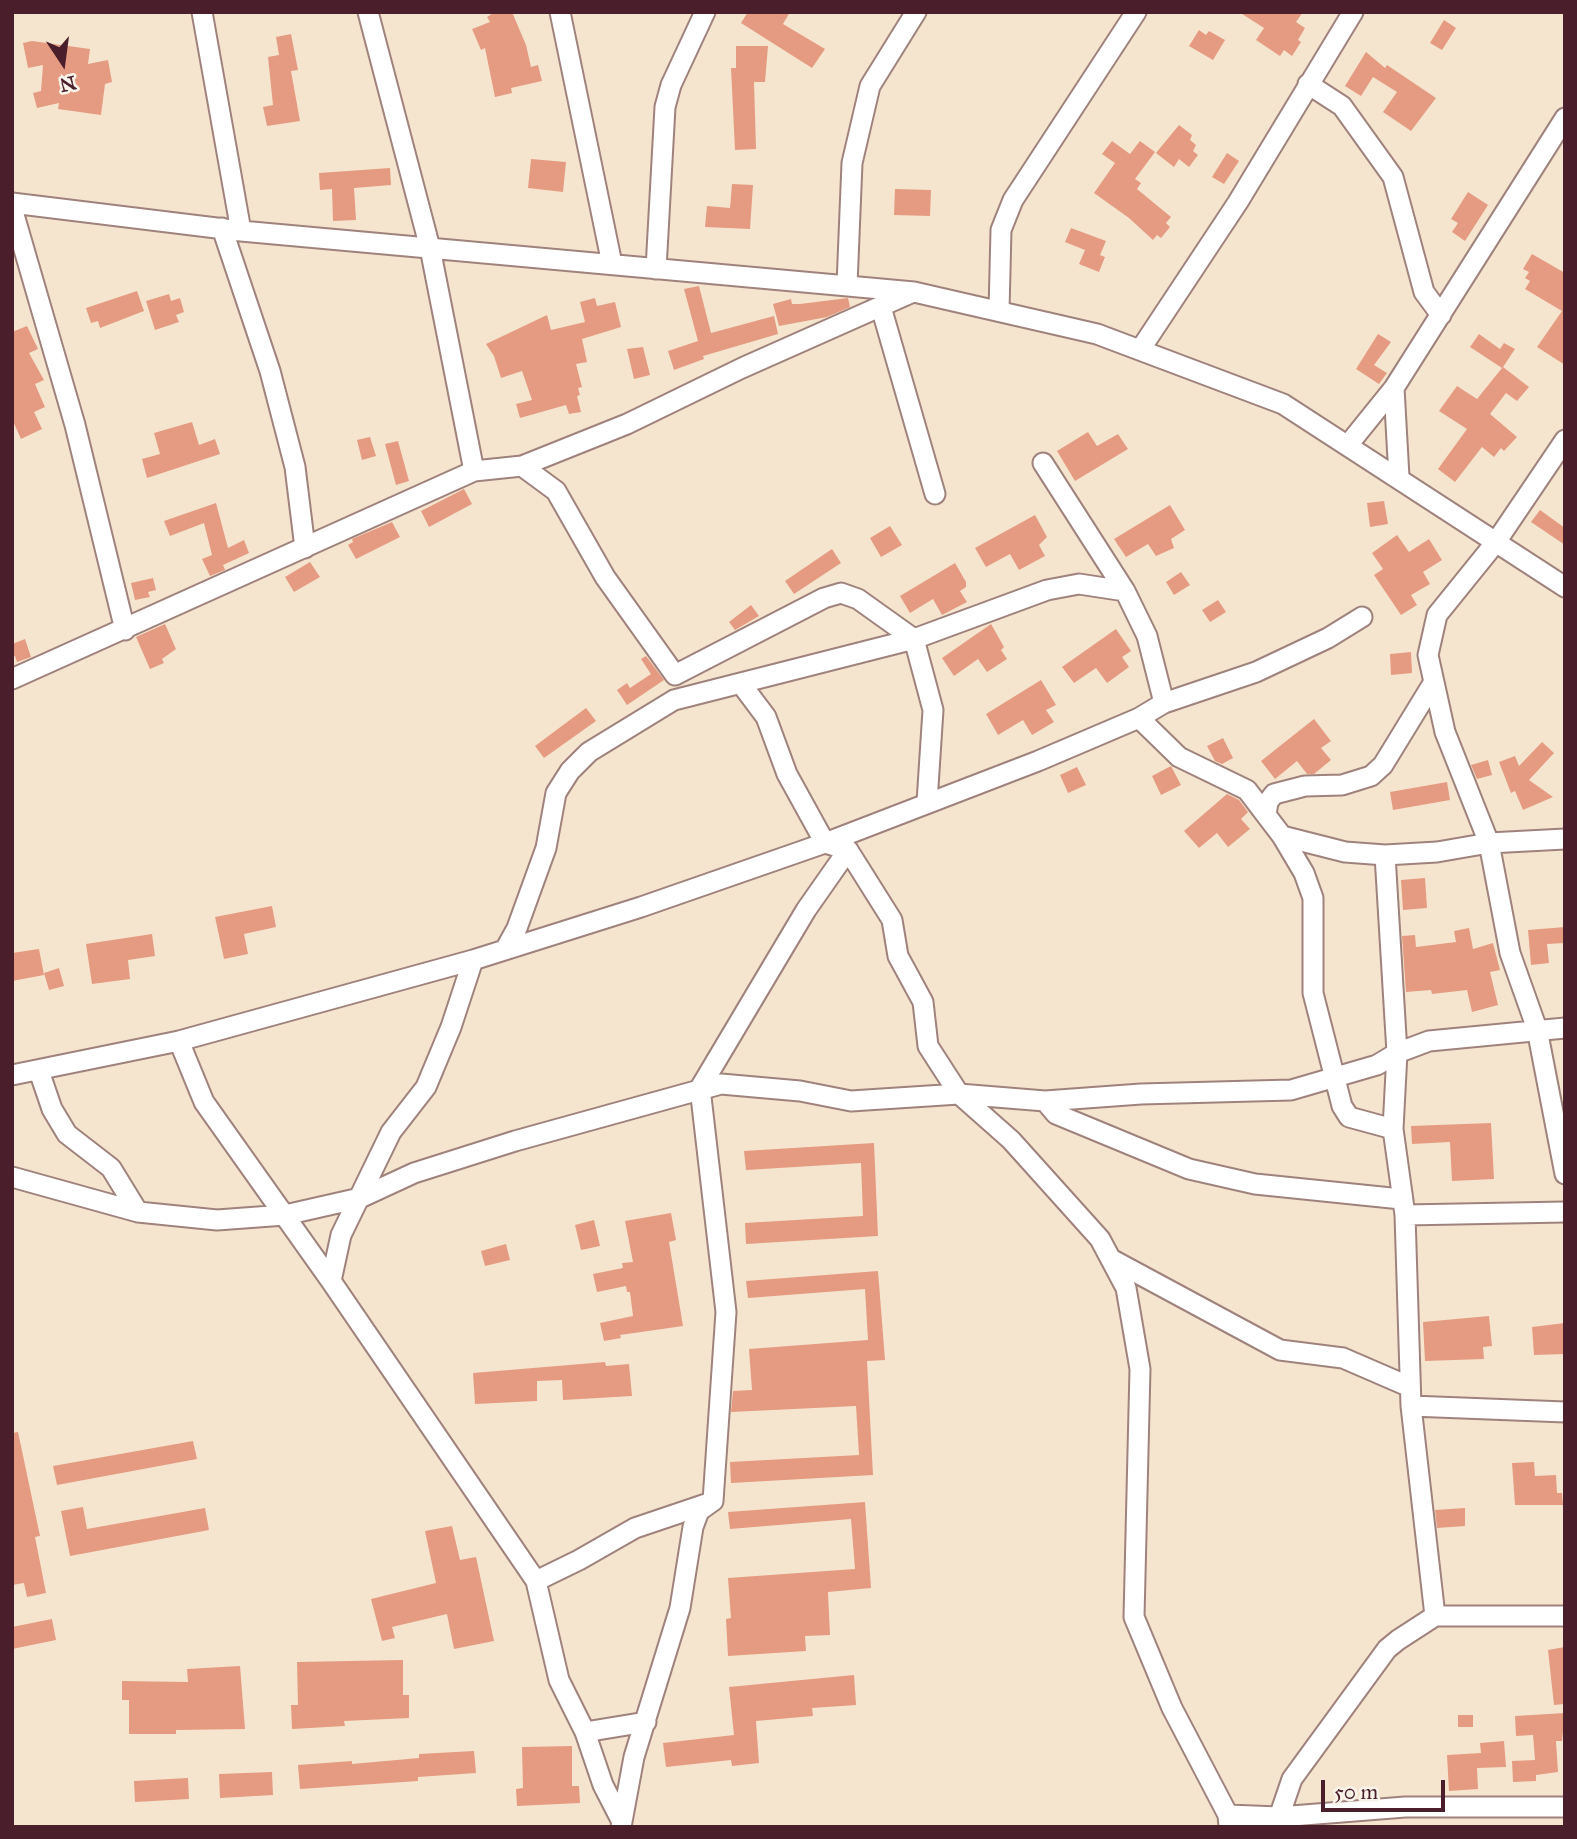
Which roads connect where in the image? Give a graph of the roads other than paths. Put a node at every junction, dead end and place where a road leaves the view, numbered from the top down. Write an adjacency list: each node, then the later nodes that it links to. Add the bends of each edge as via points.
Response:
1 (202, 12): 12 (street)
2 (368, 12): 13 (street)
3 (560, 12): 14 (street)
4 (705, 12): 15 (street, via 665,107)
5 (915, 12): 16 (street, via 870,86 852,163)
6 (1136, 12): 19 (street, via 1013,200 1001,230)
7 (1353, 12): 8 (street)
8 (1308, 84): 20 (street, via 1342,106 1393,177 1424,292); 21 (street, via 1238,202)
9 (1565, 118): 20 (street)
10 (12, 203): 12 (street)
11 (12, 208): 35 (street, via 75,425)
12 (231, 230): 13 (street); 31 (street, via 295,467)
13 (430, 248): 14 (street); 27 (street)
14 (612, 264): 15 (street)
15 (656, 269): 16 (street)
16 (847, 285): 17 (street)
17 (914, 292): 18 (street); 19 (street)
18 (881, 307): 26 (street, via 627,424); 29 (street)
19 (999, 311): 21 (street, via 1097,334)
20 (1441, 315): 22 (street)
21 (1140, 350): 24 (street, via 1283,404)
22 (1394, 388): 24 (street); 28 (street)
23 (1565, 440): 30 (street)
24 (1348, 445): 28 (street)
25 (1043, 463): 33 (street)
26 (522, 466): 27 (street); 37 (street, via 556,491 605,577)
27 (474, 471): 31 (street)
28 (1399, 477): 30 (street)
29 (935, 495)
30 (1496, 542): 32 (street); 40 (street, via 1437,615 1428,655)
31 (305, 548): 35 (street)
32 (1565, 587)
33 (1125, 591): 36 (street, via 1079,584 1047,590); 42 (street, via 1147,636)
34 (1362, 617): 42 (street, via 1256,672)
35 (125, 630): 38 (street)
36 (914, 639): 37 (street, via 858,599 841,593); 39 (street); 44 (street, via 933,710)
37 (675, 676): 41 (street)
38 (12, 679)
39 (742, 685): 41 (street); 48 (street, via 766,716 787,774)
40 (1433, 685): 45 (street, via 1383,765 1371,776 1342,785 1305,786 1275,794); 49 (street, via 1445,732)
41 (674, 699): 52 (street, via 589,752 570,771 556,793 546,848)
42 (1164, 703): 43 (street)
43 (1139, 718): 44 (street); 45 (street, via 1179,757 1247,790)
44 (928, 803): 48 (street)
45 (1266, 815): 46 (street)
46 (1282, 836): 51 (street, via 1345,852); 60 (street, via 1313,898 1313,993)
47 (1565, 839): 49 (street)
48 (825, 843): 50 (street); 52 (street)
49 (1489, 843): 51 (street); 55 (street, via 1510,953)
50 (848, 850): 61 (street, via 806,910); 62 (street, via 891,920 898,956 923,1002 928,1046)
51 (1385, 855): 57 (street)
52 (506, 948): 53 (street)
53 (472, 960): 56 (street); 67 (street, via 426,1087 391,1132)
54 (1565, 1028): 55 (street)
55 (1537, 1029): 57 (street, via 1429,1041); 65 (street)
56 (179, 1041): 58 (street); 71 (street, via 204,1102)
57 (1397, 1053): 60 (street, via 1377,1065); 64 (street)
58 (39, 1071): 59 (street); 69 (street, via 52,1109 67,1133 111,1168)
59 (12, 1075)
60 (1334, 1078): 63 (street, via 1291,1090); 64 (street, via 1349,1117)
61 (700, 1088): 62 (street, via 721,1084 851,1101); 67 (street, via 414,1173); 76 (street, via 726,1312)
62 (959, 1094): 63 (street); 72 (street, via 1011,1140 1100,1239)
63 (1045, 1101): 68 (street, via 1056,1114 1189,1169)
64 (1393, 1129): 68 (street)
65 (1565, 1174)
66 (12, 1177): 69 (street)
67 (360, 1198): 71 (street); 73 (street, via 341,1235)
68 (1403, 1207): 70 (street); 74 (street)
69 (138, 1212): 71 (street, via 217,1220)
70 (1565, 1212)
71 (285, 1215): 73 (street)
72 (1111, 1259): 74 (street, via 1280,1350 1343,1358); 84 (street, via 1126,1288 1140,1369 1134,1617 1172,1708)
73 (331, 1280): 77 (street)
74 (1410, 1396): 75 (street); 78 (street)
75 (1565, 1412)
76 (713, 1501): 77 (street, via 635,1528); 80 (street, via 699,1511 693,1527 680,1608)
77 (536, 1581): 81 (street, via 559,1680)
78 (1435, 1616): 79 (street); 83 (street, via 1387,1649 1292,1779)
79 (1565, 1616)
80 (646, 1722): 81 (street); 85 (street)
81 (585, 1732): 85 (street)
82 (1565, 1807): 83 (street, via 1405,1807)
83 (1279, 1817): 84 (street)
84 (1229, 1821)
85 (621, 1823)

